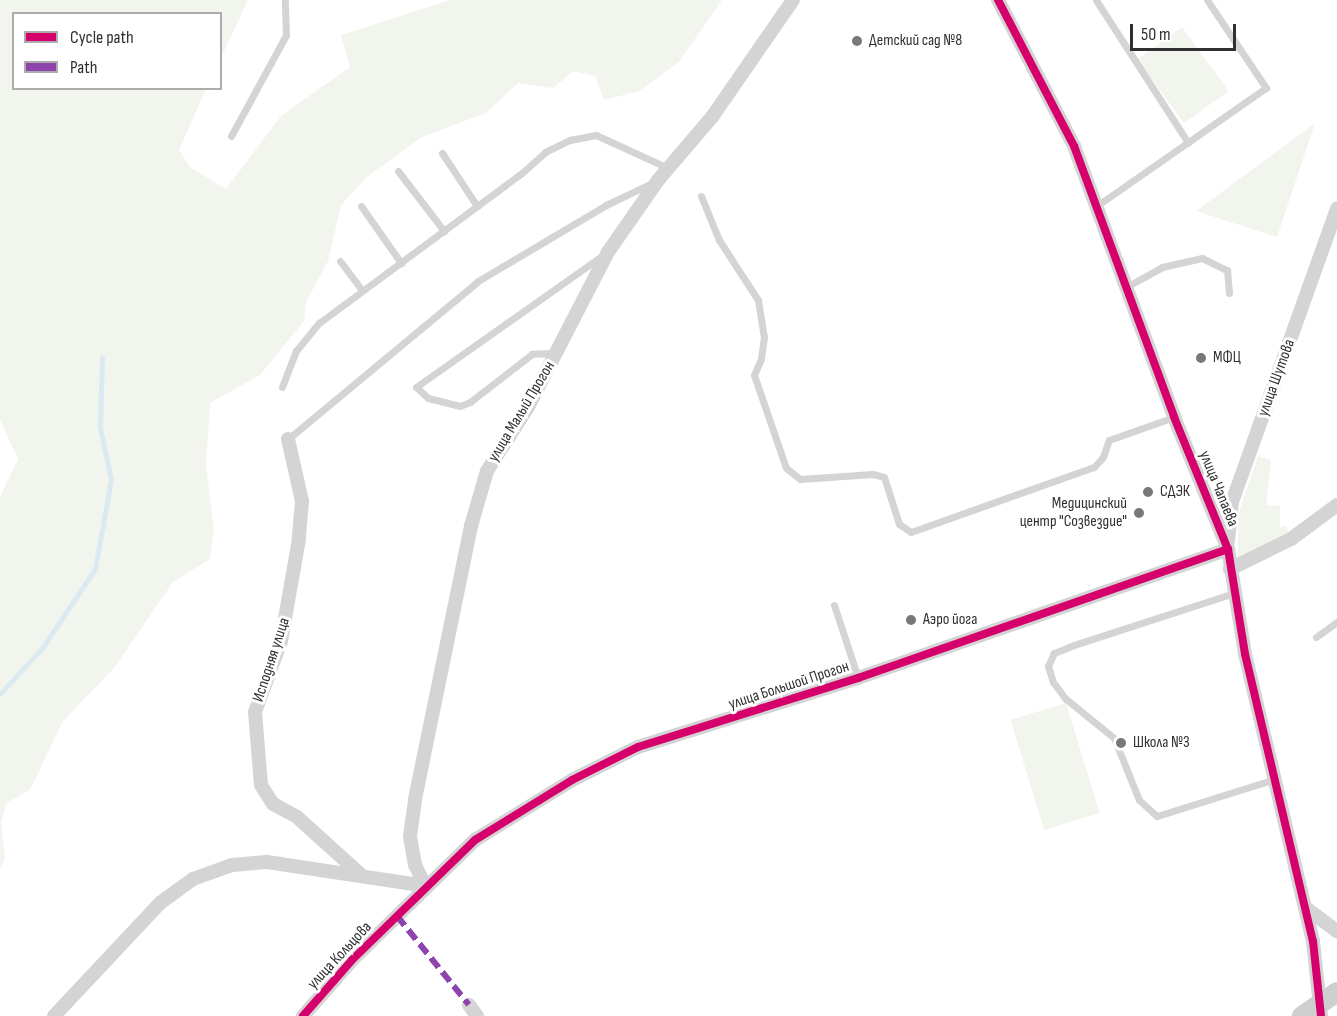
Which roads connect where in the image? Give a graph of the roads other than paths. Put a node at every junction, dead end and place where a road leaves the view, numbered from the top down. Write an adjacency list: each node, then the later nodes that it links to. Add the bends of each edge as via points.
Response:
1 (285, 0): 6 (lane, via 286,34)
2 (793, 0): 9 (street, улица Малый Прогон, via 712,117)
3 (999, 0): 13 (street, улица Чапаева, via 1074,146)
4 (1096, 0): 7 (lane)
5 (1207, 0): 7 (lane, via 1266,88)
6 (231, 136)
7 (1188, 143): 13 (lane)
8 (442, 153): 15 (lane)
9 (669, 168): 11 (street, улица Малый Прогон); 15 (lane, via 596,135 570,140 545,152)
10 (398, 171): 17 (lane)
11 (660, 179): 18 (street, улица Малый Прогон); 27 (lane, via 606,205 478,281)
12 (701, 196): 26 (lane, via 718,240 758,300 764,337 754,375 786,468 800,479 873,474 884,477 899,524 911,532 1094,467 1109,440)
13 (1098, 205): 21 (street, улица Чапаева)
14 (361, 206): 20 (lane)
15 (477, 206): 17 (lane)
16 (1337, 208): 29 (street, улица Шутова, via 1232,502)
17 (444, 231): 20 (lane)
18 (608, 252): 24 (street, улица Малый Прогон); 24 (lane, via 416,387 428,398 460,406 532,354)
19 (340, 261): 22 (lane)
20 (401, 263): 22 (lane)
21 (1128, 286): 23 (lane, via 1162,267 1202,258 1227,270); 26 (street, улица Чапаева)
22 (362, 290): 25 (lane, via 319,323 296,351)
23 (1229, 293)
24 (557, 353): 38 (street, улица Малый Прогон, via 487,471 471,526 410,836 415,865)
25 (282, 387)
26 (1174, 417): 29 (street, улица Чапаева)
27 (288, 439): 37 (street, Исподняя улица, via 302,501 300,539 281,641 255,711 261,785 273,804 297,818)
28 (1337, 506): 30 (street, via 1291,539)
29 (1228, 549): 30 (street, улица Чапаева); 35 (street, улица Большой Прогон)
30 (1230, 569): 31 (street, улица Чапаева)
31 (1233, 593): 36 (street, улица Чапаева); 36 (lane, via 1074,645 1054,653 1048,666 1053,682 1066,699 1114,738 1139,800 1157,816)
32 (834, 605): 35 (lane)
33 (1337, 622): 34 (lane)
34 (1316, 638)
35 (858, 678): 38 (street, улица Большой Прогон, via 638,747 572,780 475,840)
36 (1277, 778): 39 (street, улица Чапаева)
37 (360, 874): 38 (street); 43 (street, via 267,862 232,865 194,879 160,903)
38 (425, 886): 40 (street, улица Большой Прогон)
39 (1306, 908): 41 (street); 42 (street, улица Чапаева)
40 (397, 916): 44 (street, улица Кольцова)
41 (1337, 931)
42 (1327, 1003): 45 (main road)
43 (54, 1016)
44 (303, 1016)
45 (1302, 1016)

